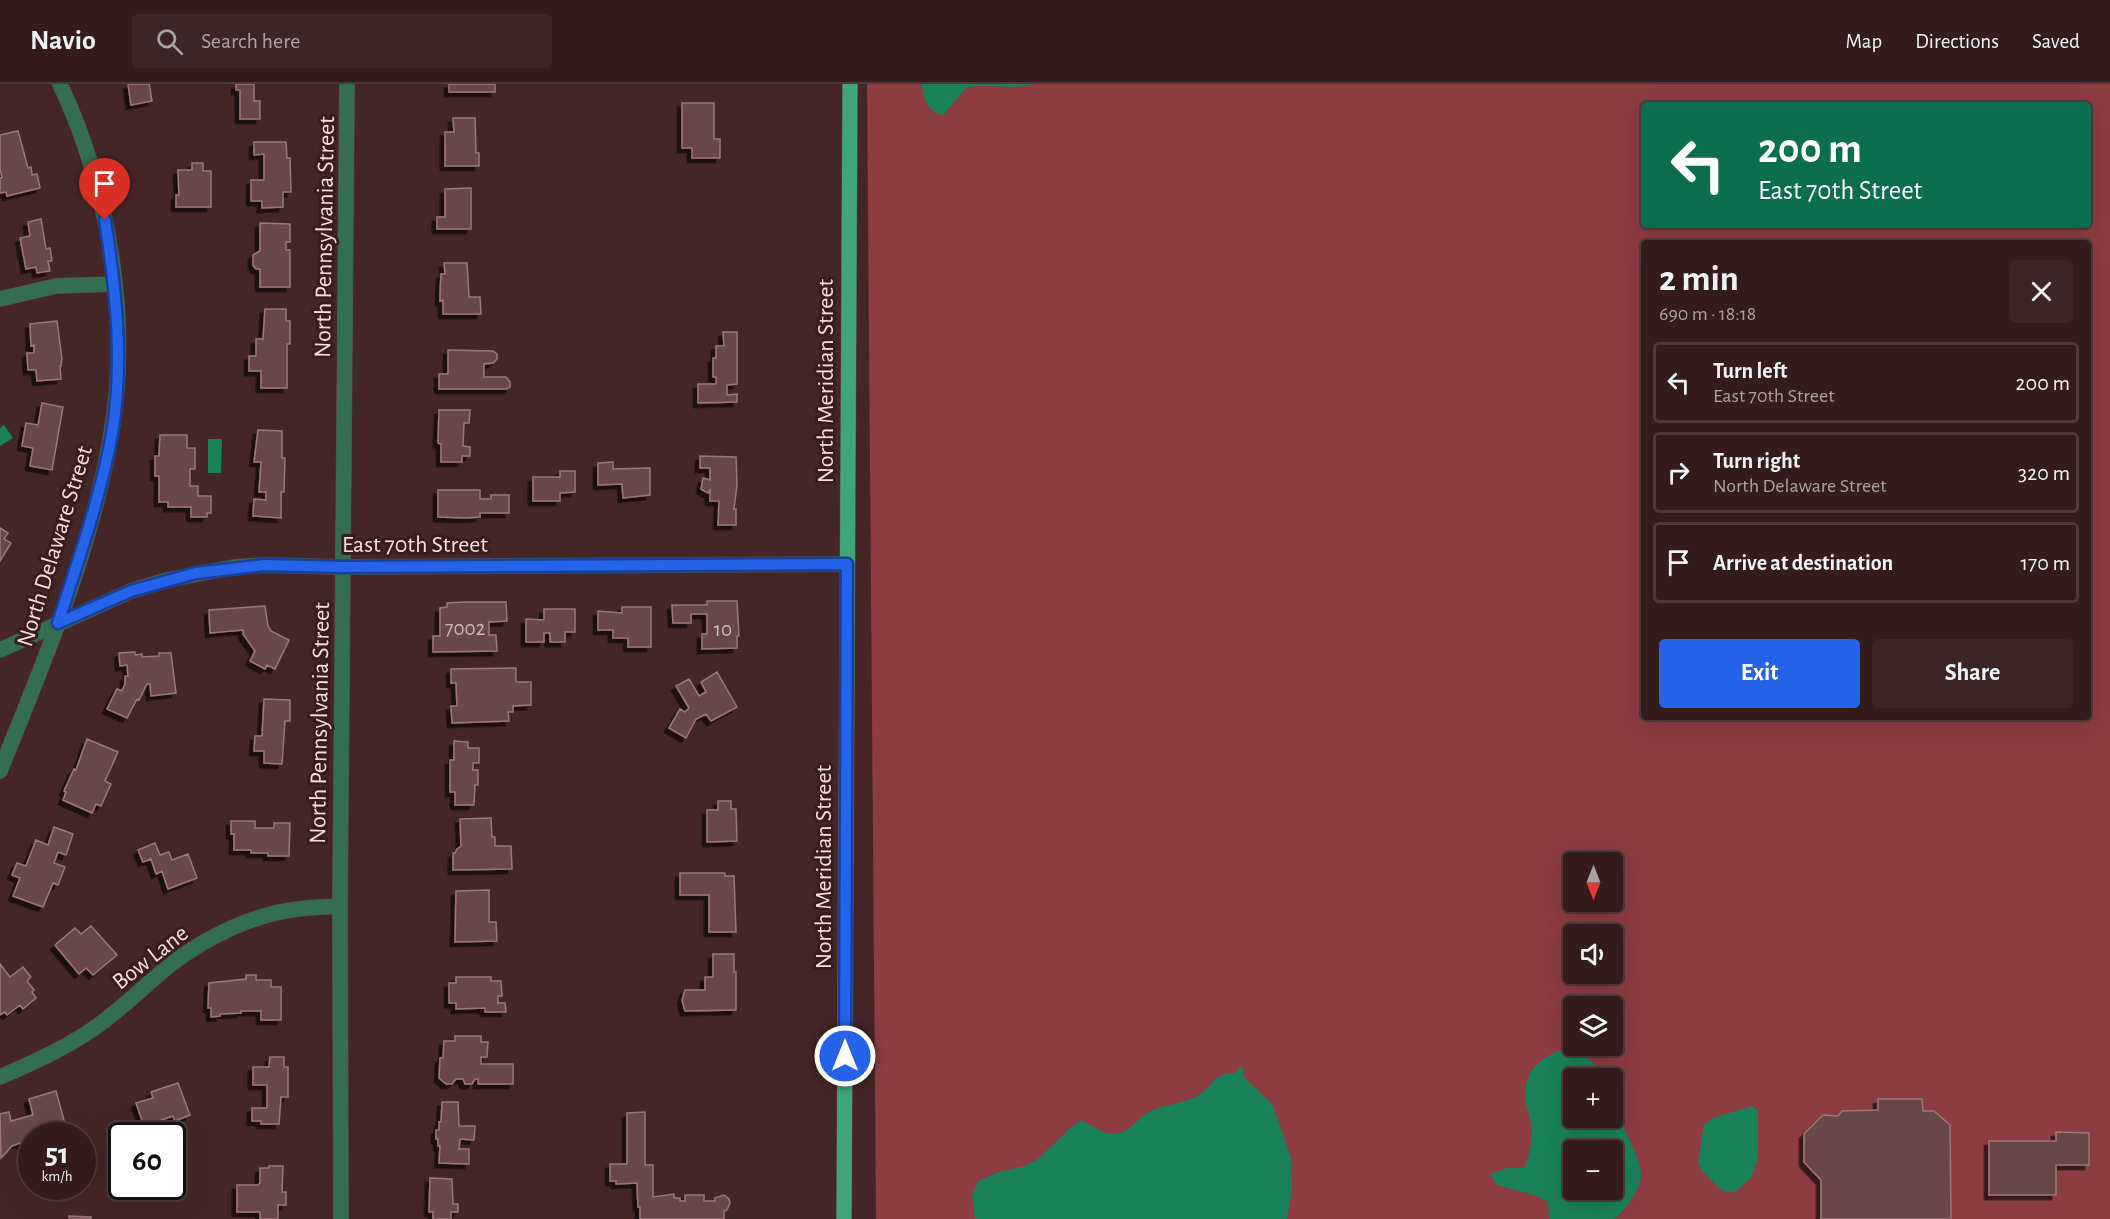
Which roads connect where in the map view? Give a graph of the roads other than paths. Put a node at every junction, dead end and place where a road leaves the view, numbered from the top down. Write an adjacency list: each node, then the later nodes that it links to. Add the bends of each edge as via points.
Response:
1 (60, 84): 4 (street, North Delaware Street, via 94,176)
2 (347, 84): 7 (street, North Pennsylvania Street)
3 (850, 84): 6 (main road, North Meridian Street)
4 (114, 284): 5 (street, via 56,286); 8 (street, North Delaware Street, via 118,355 112,433 94,510)
5 (0, 299)
6 (847, 564): 7 (street, East 70th Street); 14 (main road, North Meridian Street)
7 (343, 567): 8 (street, East 70th Street, via 264,565 196,573 131,591); 11 (street, North Pennsylvania Street)
8 (58, 623): 9 (street, East 70th Street); 10 (street, North Delaware Street)
9 (0, 650)
10 (0, 771)
11 (340, 906): 12 (street, Bow Lane, via 270,914 218,935 170,965 91,1031); 13 (street, North Pennsylvania Street)
12 (0, 1077)
13 (341, 1219)
14 (844, 1219)

